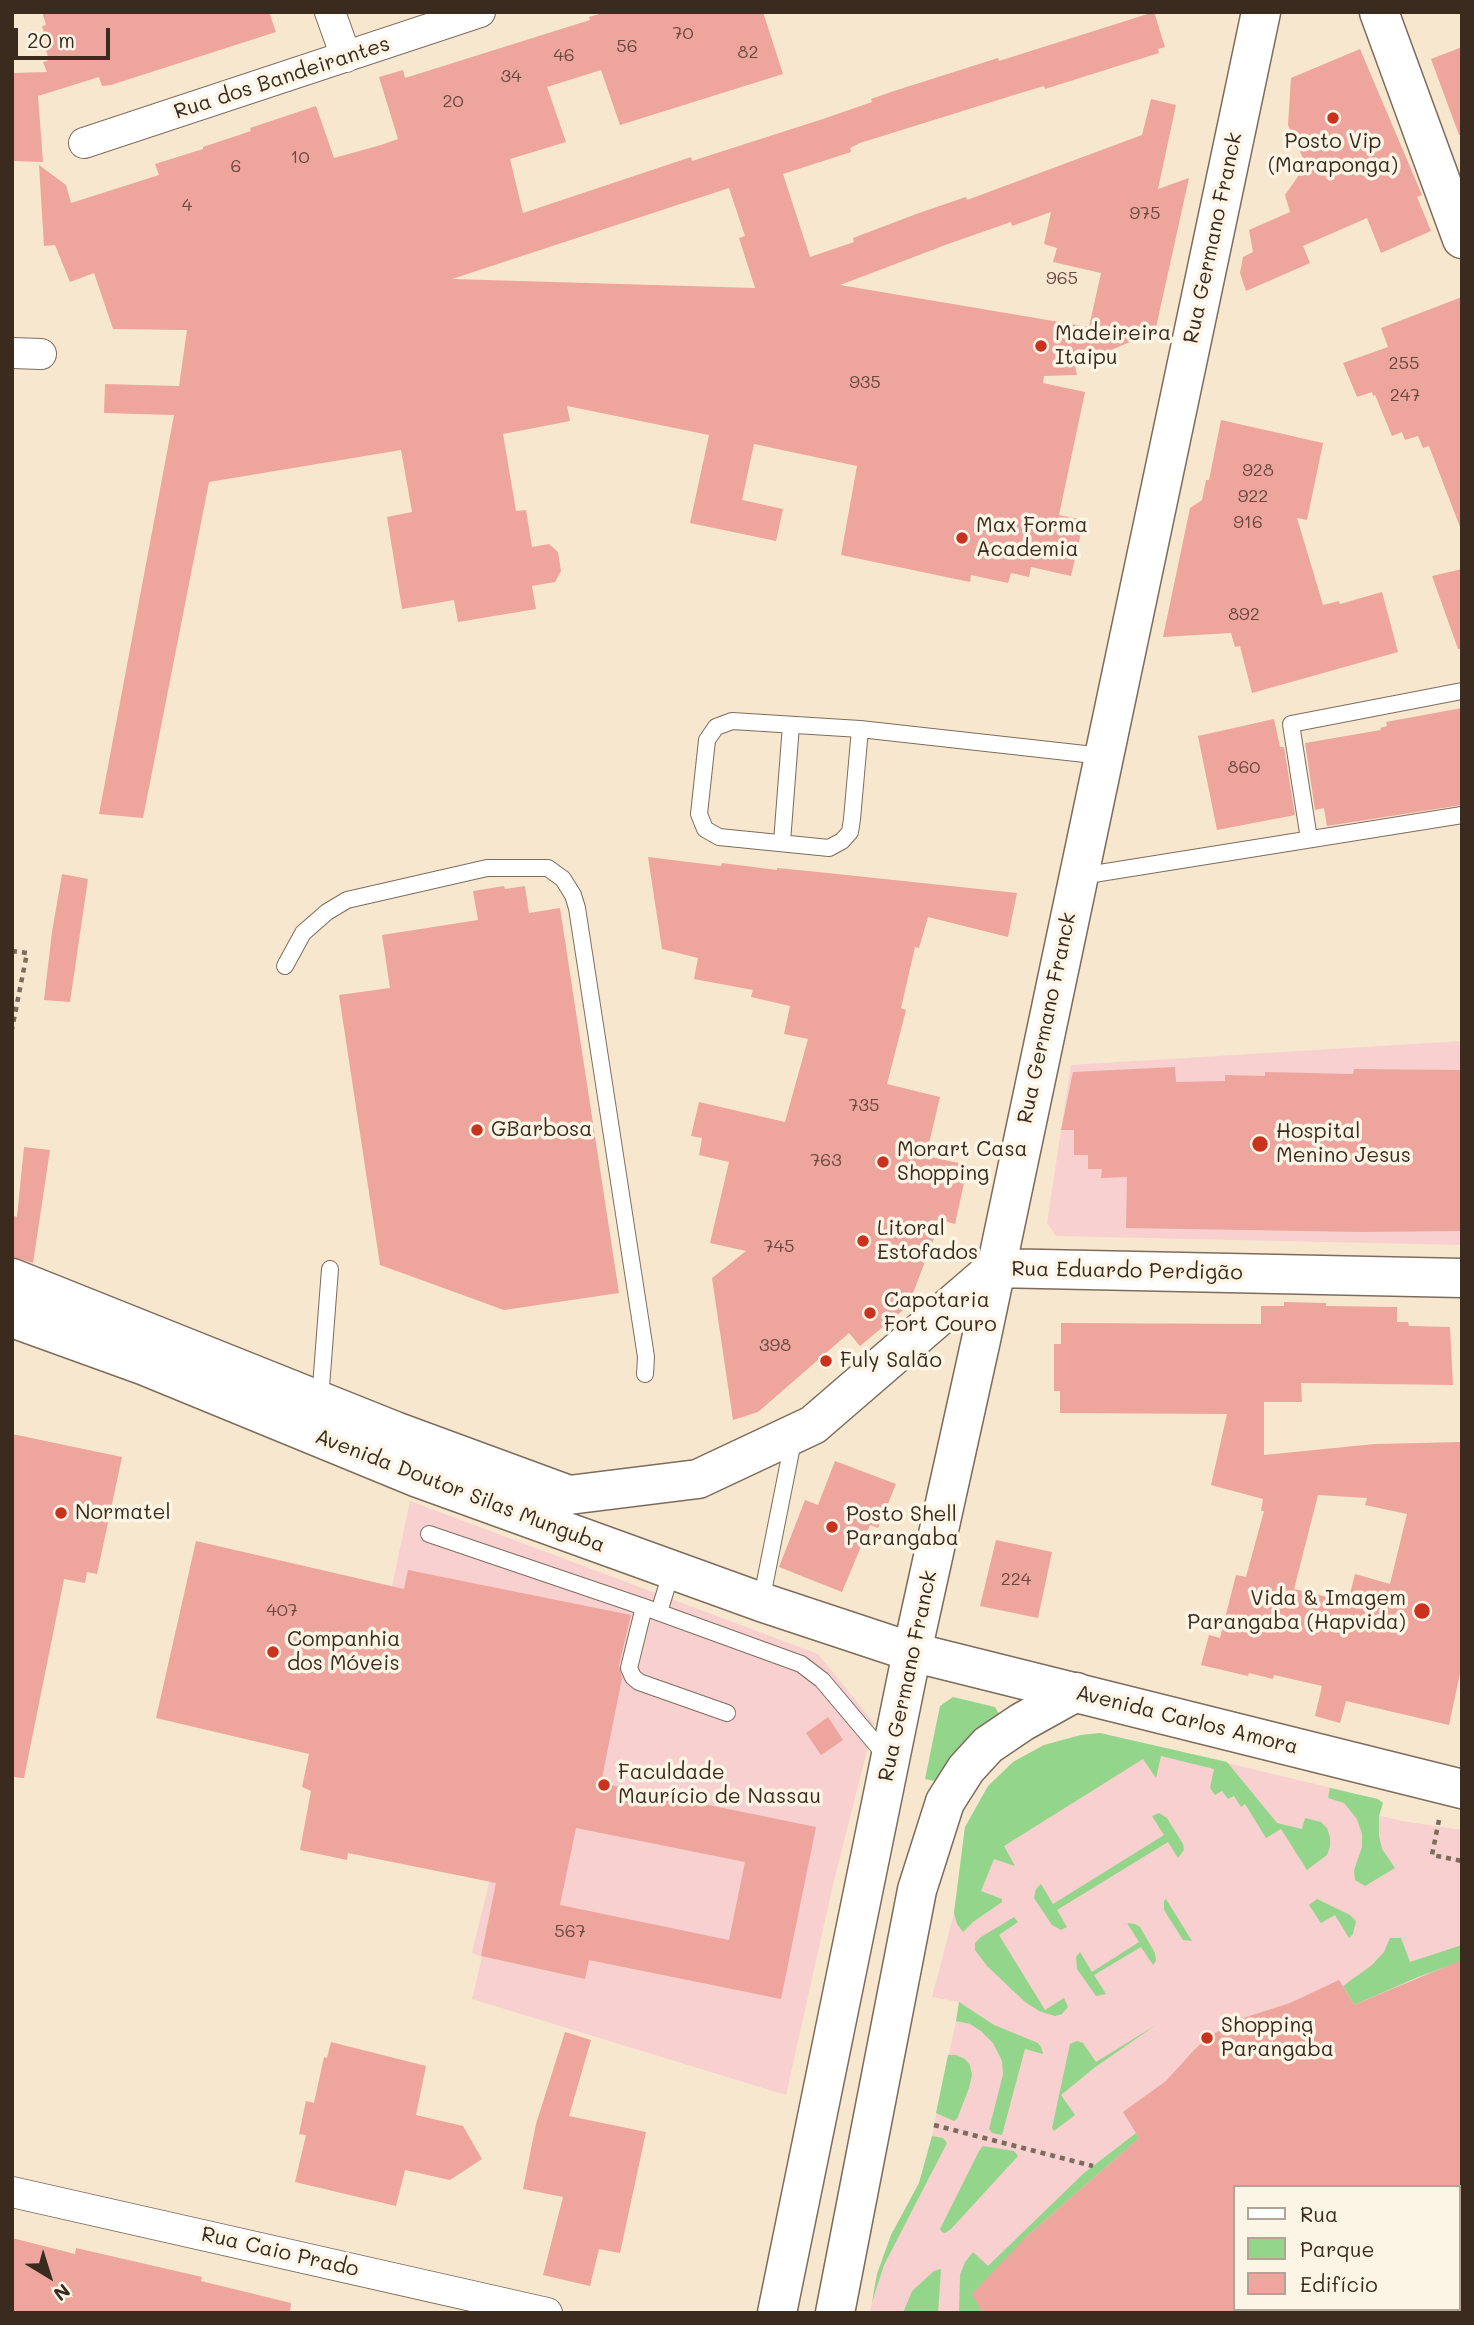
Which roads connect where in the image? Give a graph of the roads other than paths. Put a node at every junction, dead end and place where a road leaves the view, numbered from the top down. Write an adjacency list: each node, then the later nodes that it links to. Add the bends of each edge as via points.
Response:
1 (330, 12): 5 (street)
2 (480, 12): 5 (street, Rua dos Bandeirantes)
3 (1261, 12): 11 (main road, Rua Germano Franck)
4 (1379, 12): 7 (main road)
5 (346, 57): 6 (street, Rua dos Bandeirantes)
6 (84, 143)
7 (1462, 239)
8 (1462, 691): 13 (lane, via 1291,724)
9 (791, 725): 10 (lane); 14 (lane); 14 (lane, via 732,721 716,727 707,740 699,814 705,829 719,837)
10 (860, 729): 11 (lane); 14 (lane, via 850,832 829,848)
11 (1103, 756): 15 (main road, Rua Germano Franck)
12 (1462, 815): 13 (lane)
13 (1309, 839): 15 (lane)
14 (782, 842)
15 (1077, 876): 17 (main road, Rua Germano Franck)
16 (285, 966): 22 (lane, via 303,933 347,900 487,867 548,868 563,878 577,908)
17 (995, 1268): 20 (main road, Rua Eduardo Perdigão); 24 (main road, Rua Eduardo Perdigão, via 813,1425); 30 (main road, Rua Germano Franck)
18 (330, 1269): 23 (lane)
19 (12, 1278): 23 (main road, Avenida Doutor Silas Munguba)
20 (1462, 1278)
21 (12, 1318): 27 (main road, Avenida Doutor Silas Munguba, via 145,1366 418,1478)
22 (645, 1374)
23 (320, 1400): 25 (main road, Avenida Doutor Silas Munguba)
24 (794, 1434): 25 (main road, Rua Eduardo Perdigão, via 698,1479); 28 (lane)
25 (569, 1495)
26 (429, 1534): 29 (lane)
27 (673, 1570): 28 (main road, Avenida Doutor Silas Munguba); 29 (lane)
28 (761, 1602): 30 (main road, Avenida Doutor Silas Munguba)
29 (652, 1609): 32 (lane, via 629,1668 633,1677); 33 (lane, via 812,1670)
30 (912, 1652): 31 (main road, Avenida Carlos Amora); 33 (main road, Rua Germano Franck)
31 (1076, 1692): 34 (main road, Avenida Carlos Amora); 38 (main road, via 988,1745 945,1802 917,1890)
32 (727, 1713)
33 (890, 1761): 37 (main road, Rua Germano Franck)
34 (1456, 1805)
35 (12, 2192): 36 (street, Rua Caio Prado)
36 (547, 2313)
37 (777, 2313)
38 (835, 2313)

